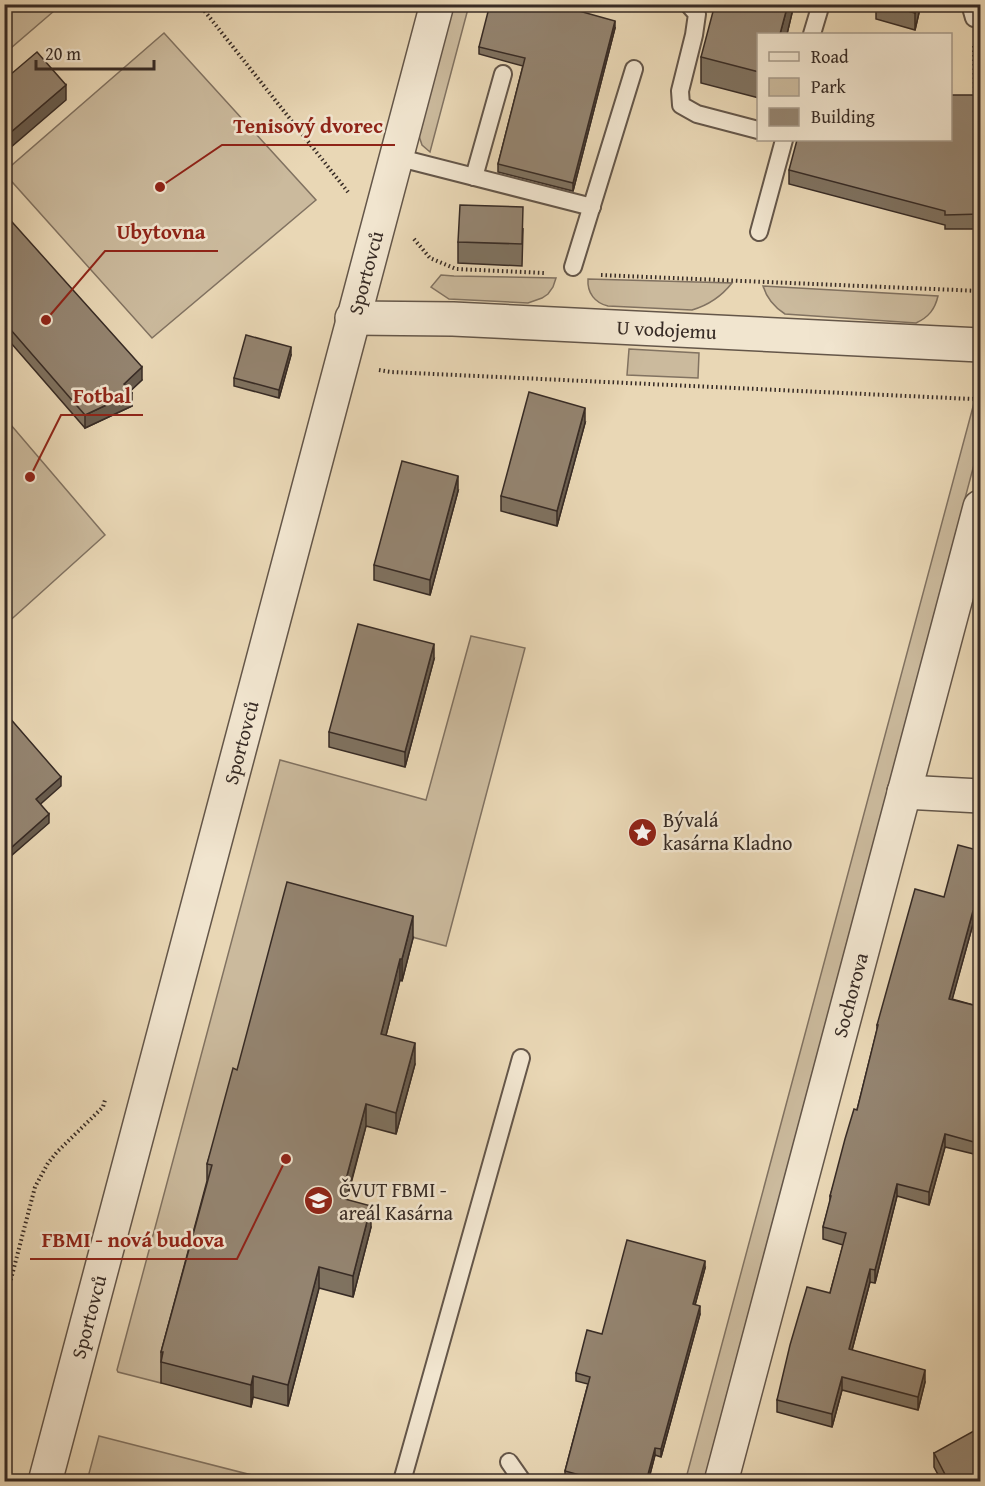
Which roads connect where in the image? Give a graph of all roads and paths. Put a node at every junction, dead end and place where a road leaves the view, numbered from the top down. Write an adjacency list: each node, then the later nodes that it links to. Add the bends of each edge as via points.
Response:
1 (199, 4): 14 (path, via 351,194)
2 (436, 4): 12 (street, Sportovců)
3 (688, 4): 10 (lane, via 697,14 680,91 681,105 697,114)
4 (821, 4): 6 (lane)
5 (975, 12): 9 (path)
6 (812, 33)
7 (634, 69): 15 (lane)
8 (503, 74): 13 (lane)
9 (975, 98)
10 (757, 129)
11 (784, 141): 16 (lane)
12 (396, 157): 13 (lane); 22 (street, Sportovců)
13 (474, 177): 15 (lane)
14 (353, 183)
15 (592, 207): 18 (lane)
16 (759, 232)
17 (413, 237): 19 (path, via 430,258 456,269)
18 (573, 267)
19 (549, 273)
20 (596, 275): 21 (path)
21 (981, 291)
22 (352, 318): 23 (street, U vodojemu, via 453,319); 34 (street, Sportovců)
23 (981, 345)
24 (375, 369): 25 (path)
25 (981, 398)
26 (981, 507): 27 (street, Sochorova)
27 (904, 792): 28 (street); 36 (street, Sochorova)
28 (981, 796)
29 (520, 1058): 33 (lane)
30 (106, 1096): 31 (path, via 103,1107 57,1152 35,1186)
31 (4, 1306)
32 (509, 1462): 35 (lane)
33 (402, 1481)
34 (45, 1482)
35 (523, 1482)
36 (721, 1482)

